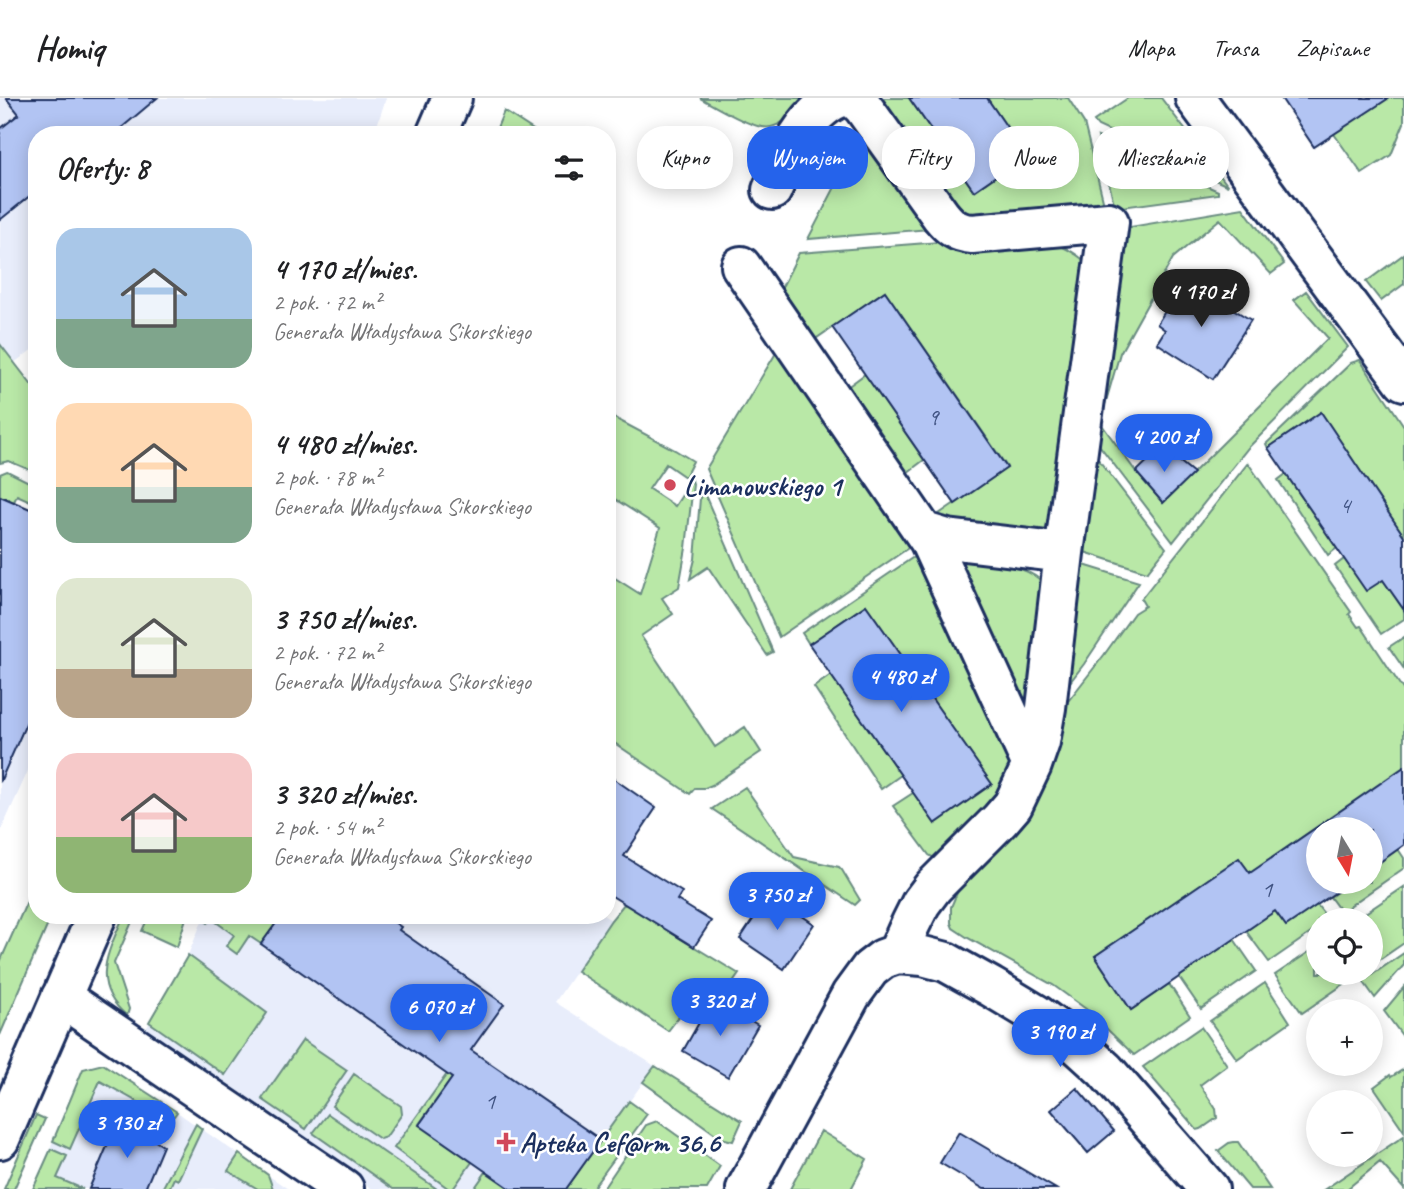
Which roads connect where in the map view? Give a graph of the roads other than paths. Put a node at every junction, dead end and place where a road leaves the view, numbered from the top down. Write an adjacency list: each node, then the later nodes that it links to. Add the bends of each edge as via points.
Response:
1 (452, 98): 5 (street)
2 (839, 98): 6 (street, via 801,131)
3 (850, 98): 10 (street, via 863,107 955,230 972,234 1109,222)
4 (1195, 98): 8 (street)
5 (440, 126)
6 (772, 190)
7 (741, 266): 9 (street)
8 (1404, 381)
9 (924, 532): 10 (street, via 947,539); 11 (street)
10 (1064, 553): 11 (street, via 1046,708)
11 (1032, 765): 13 (street, via 1007,813 921,903)
12 (93, 924): 14 (street)
13 (897, 954): 17 (street, via 870,969 851,995); 18 (street, via 946,962 1025,1007 1073,1041 1105,1070)
14 (61, 997): 15 (street); 16 (street)
15 (0, 1139)
16 (344, 1189)
17 (746, 1189)
18 (1209, 1189)

